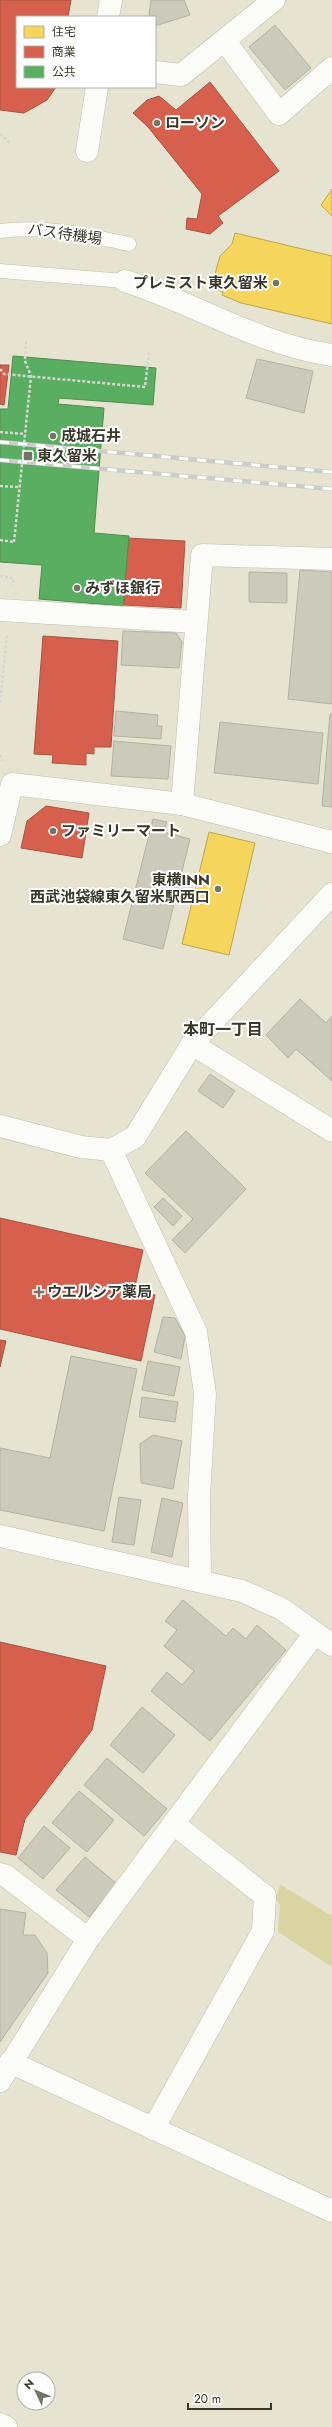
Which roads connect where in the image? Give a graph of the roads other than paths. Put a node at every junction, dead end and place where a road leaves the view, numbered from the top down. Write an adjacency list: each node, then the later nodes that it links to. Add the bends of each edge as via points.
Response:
1 (111, 0): 3 (street)
2 (274, 0): 4 (street)
3 (108, 16)
4 (225, 41): 5 (street, via 279,114); 6 (street, via 181,75)
5 (332, 68)
6 (156, 72)
7 (97, 88): 8 (street)
8 (87, 151)
9 (0, 231): 10 (lane, バス待機場, via 21,228 84,234)
10 (129, 244)
11 (0, 271): 12 (lane)
12 (125, 281): 13 (street, via 161,293 270,341)
13 (332, 355)
14 (332, 558): 16 (street, via 202,555)
15 (0, 610): 16 (street)
16 (196, 622): 17 (street)
17 (182, 804): 18 (street, via 12,784); 19 (street)
18 (0, 835)
19 (332, 842)
20 (332, 894): 21 (street)
21 (192, 1044): 23 (street); 24 (street, via 135,1137)
22 (0, 1126): 24 (street, via 81,1147)
23 (332, 1131)
24 (111, 1150): 26 (street, via 196,1332 204,1394 199,1496)
25 (0, 1536): 26 (street)
26 (200, 1580): 27 (street, via 242,1591 282,1609)
27 (324, 1639): 28 (street)
28 (174, 1824): 30 (street); 33 (street, via 265,1896 264,1924 263,1931)
29 (0, 1874): 30 (street)
30 (88, 1938): 31 (street)
31 (10, 2062): 32 (street); 33 (street)
32 (0, 2081)
33 (153, 2130): 34 (street)
34 (332, 2211)
35 (0, 2424): 36 (street)
36 (6, 2427)

